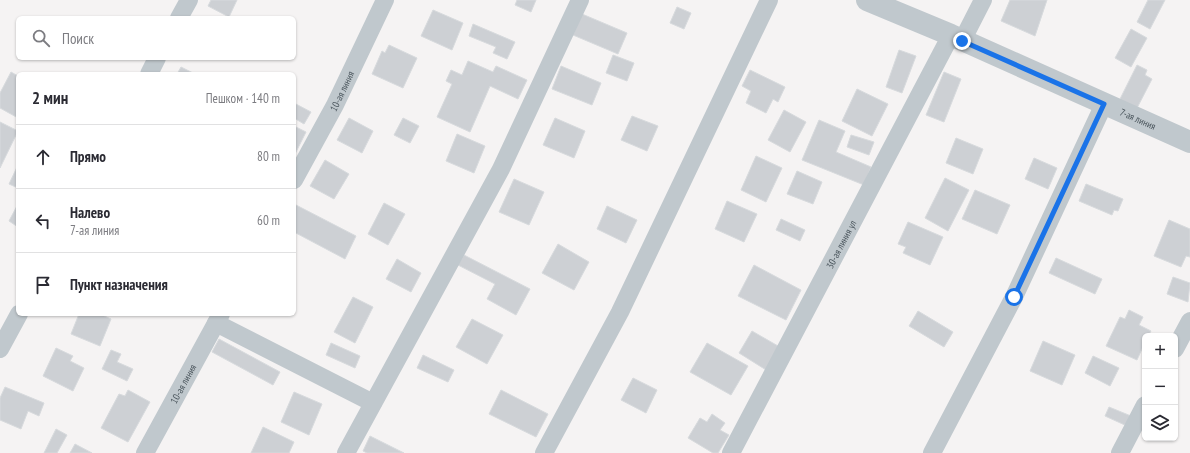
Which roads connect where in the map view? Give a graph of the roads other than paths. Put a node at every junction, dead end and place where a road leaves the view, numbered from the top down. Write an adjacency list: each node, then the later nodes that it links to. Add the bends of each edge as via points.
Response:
1 (189, 0): 7 (street)
2 (385, 0): 13 (street, 10-ая линия, via 335,105)
3 (580, 0): 19 (street, via 501,169)
4 (769, 0): 23 (street, via 620,312)
5 (867, 0): 8 (street, 7-ая линия)
6 (983, 0): 8 (street, 30-ая линия ул)
7 (180, 16)
8 (957, 38): 11 (street, 7-ая линия); 24 (street, 30-ая линия ул)
9 (156, 60): 10 (street)
10 (150, 72)
11 (1104, 104): 12 (street, 7-ая линия); 25 (street, via 1014,297)
12 (1190, 142)
13 (296, 176)
14 (18, 316): 18 (street)
15 (219, 318): 19 (street); 21 (street, 10-ая линия)
16 (1190, 321): 17 (street)
17 (1178, 343)
18 (0, 349)
19 (373, 403): 22 (street)
20 (1142, 412): 26 (street)
21 (145, 453)
22 (346, 453)
23 (544, 453)
24 (731, 453)
25 (932, 453)
26 (1120, 453)

